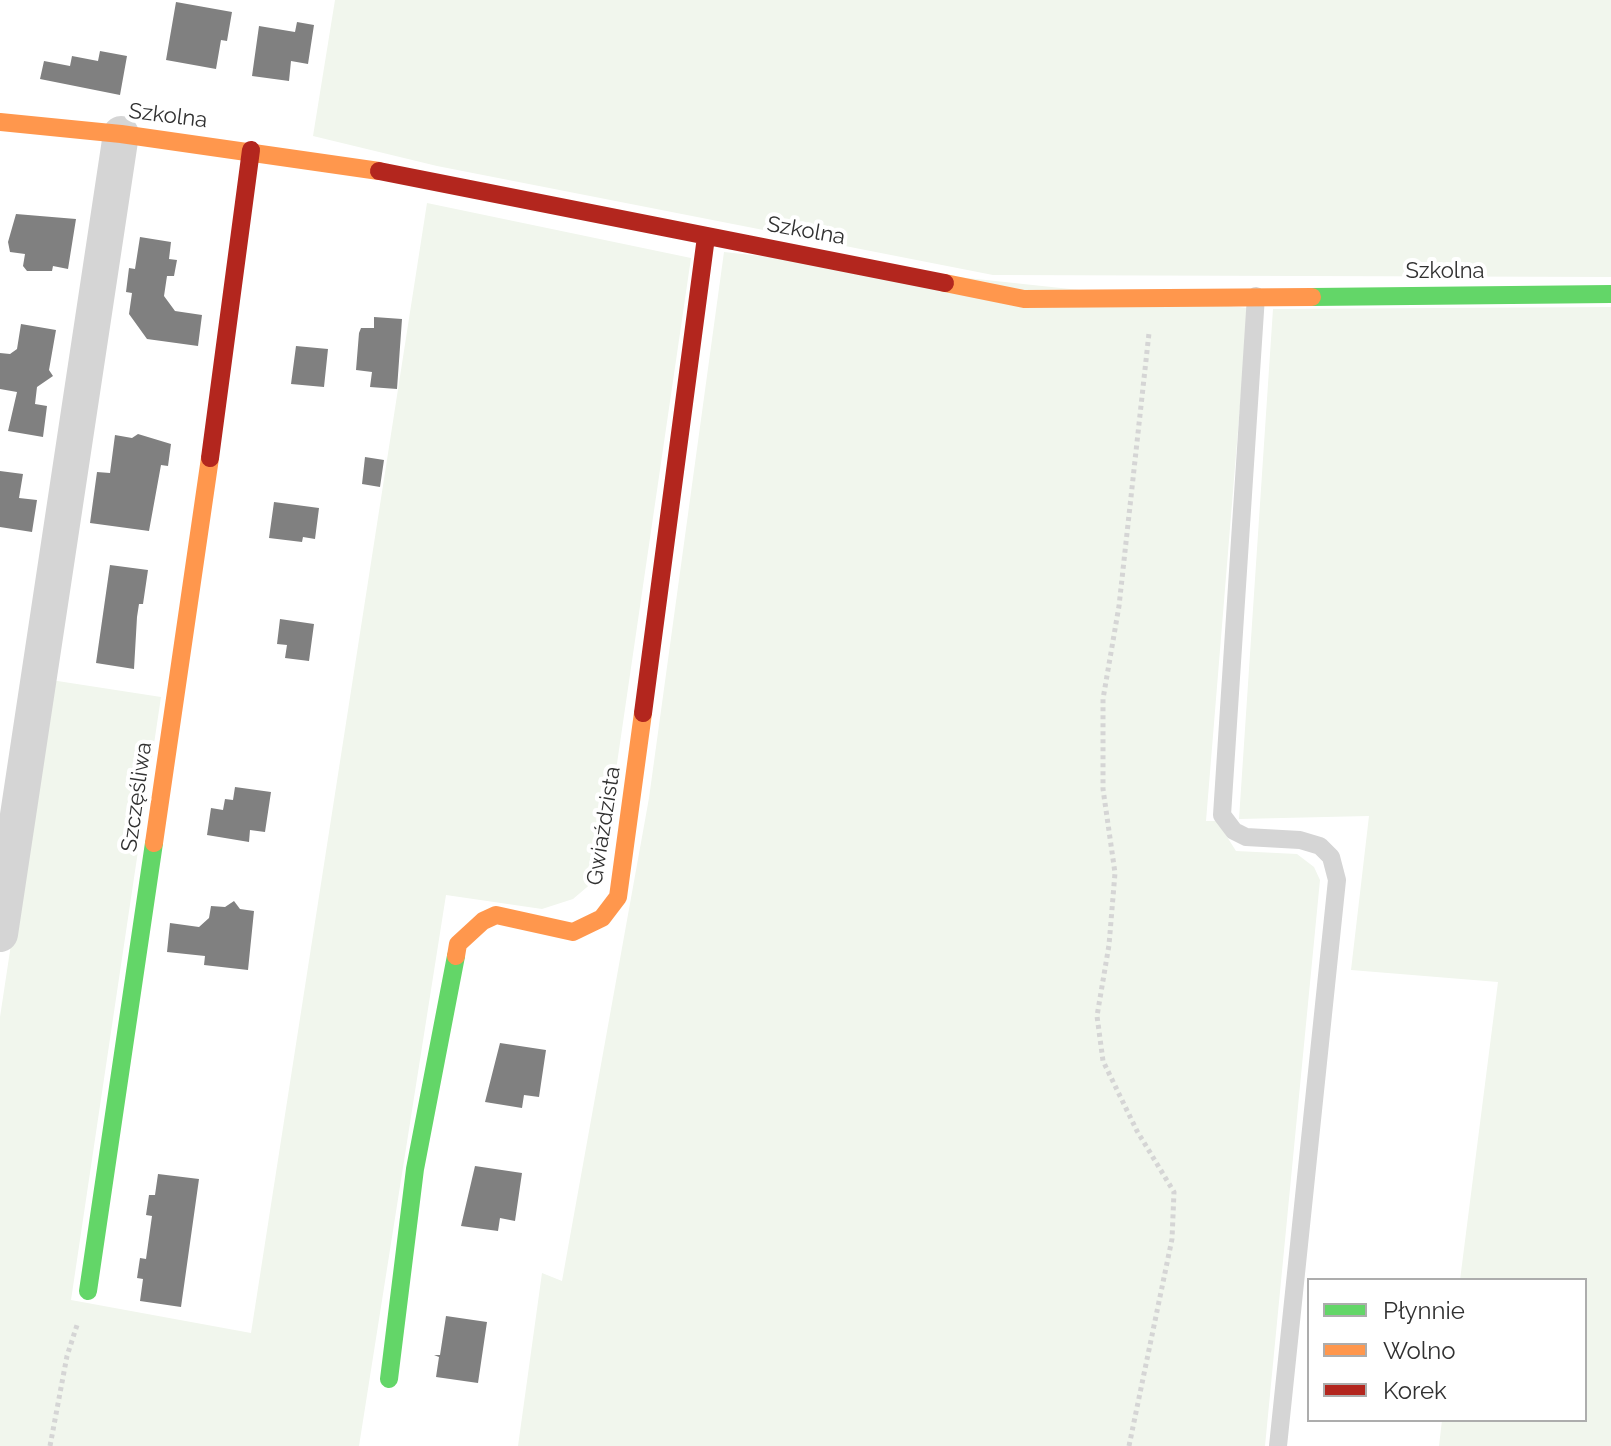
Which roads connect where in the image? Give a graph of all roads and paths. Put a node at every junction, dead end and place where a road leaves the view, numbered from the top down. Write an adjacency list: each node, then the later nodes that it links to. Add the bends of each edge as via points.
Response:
1 (0, 122): 2 (street, Szkolna)
2 (121, 134): 3 (street, Szkolna); 8 (street)
3 (251, 150): 4 (street, Szkolna); 9 (street, Szczęśliwa)
4 (706, 237): 6 (street, Szkolna, via 1024,299); 10 (street, Gwiaździsta, via 618,897 602,918 573,932 496,915 458,944 415,1169)
5 (1611, 294): 7 (street, Szkolna)
6 (1153, 296): 7 (street, Szkolna); 12 (path, via 1119,606 1103,699 1103,789 1115,873 1097,1016 1103,1061 1174,1192 1172,1239)
7 (1256, 296): 13 (lane, via 1222,815 1246,837 1320,846 1331,857 1337,880)
8 (0, 934)
9 (88, 1291): 11 (path, via 67,1356)
10 (389, 1379)
11 (50, 1446)
12 (1129, 1446)
13 (1278, 1446)

